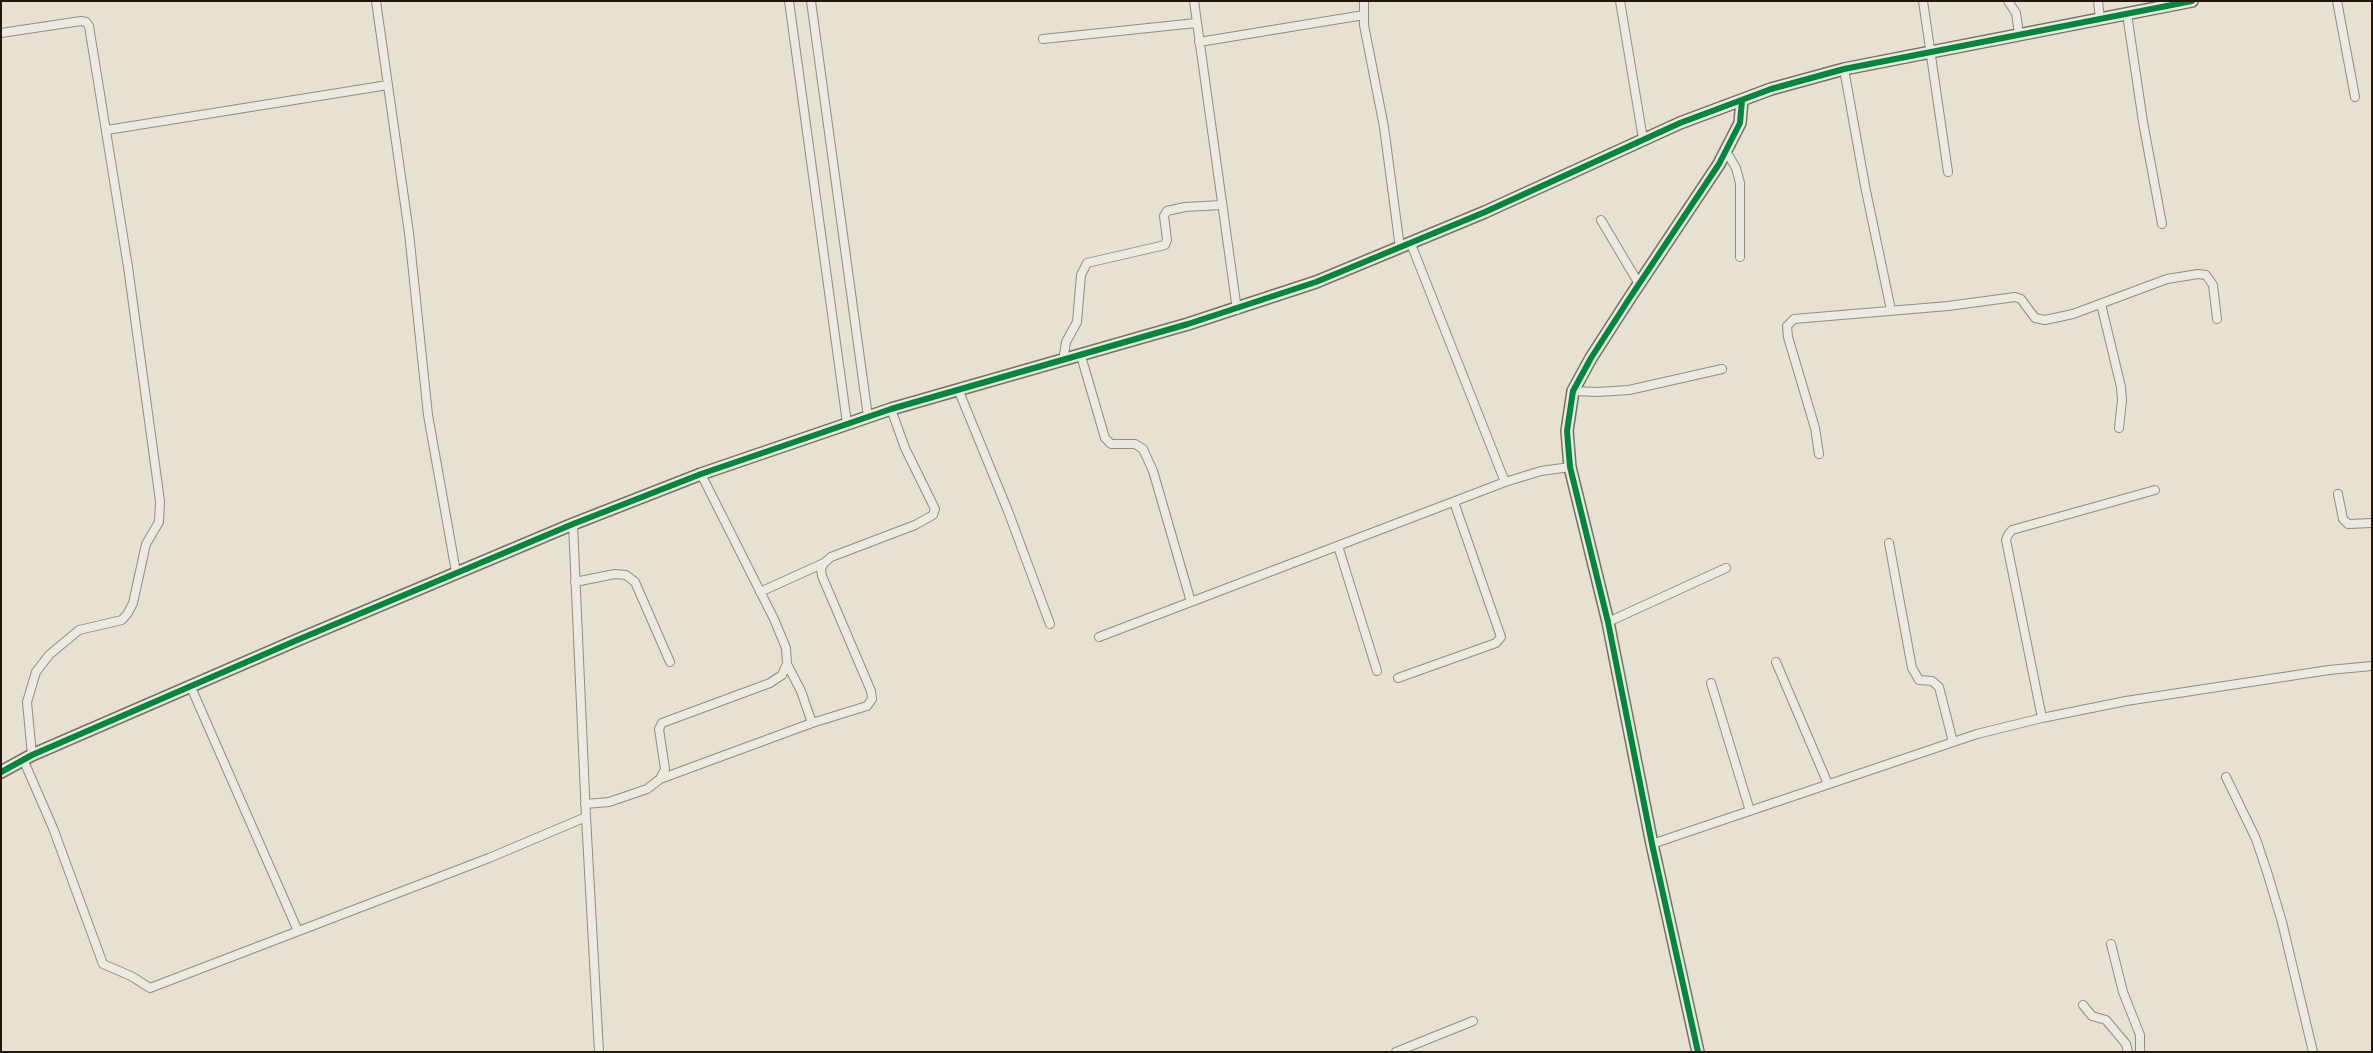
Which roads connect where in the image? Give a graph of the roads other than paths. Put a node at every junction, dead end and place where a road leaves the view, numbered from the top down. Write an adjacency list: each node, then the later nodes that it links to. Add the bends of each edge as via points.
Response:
1 (376, 1): 22 (street)
2 (789, 1): 46 (street)
3 (811, 1): 45 (street)
4 (1194, 1): 15 (street)
5 (1364, 1): 13 (street)
6 (1620, 1): 26 (street)
7 (1923, 1): 20 (street)
8 (2008, 1): 17 (street, via 2016,13)
9 (2098, 1): 14 (street)
10 (2192, 1): 12 (street)
11 (2337, 1): 23 (street)
12 (2126, 14): 14 (street); 31 (street)
13 (1364, 15): 19 (street); 32 (street)
14 (2100, 19): 17 (street)
15 (1196, 24): 18 (street); 19 (street)
16 (1, 33): 25 (street, via 86,22 92,35)
17 (2020, 34): 20 (street)
18 (1043, 39)
19 (1199, 42): 29 (street)
20 (1930, 51): 21 (street); 28 (street)
21 (1844, 69): 24 (street); 37 (street)
22 (388, 85): 25 (street); 61 (street, via 409,233 428,415)
23 (2354, 98)
24 (1742, 100): 26 (street); 27 (street, via 1740,123)
25 (107, 130): 79 (street, via 152,432 160,512 155,530 146,544 128,613 122,620 80,630 49,655 36,672 27,702)
26 (1644, 139): 32 (street)
27 (1726, 152): 33 (street, via 1736,168 1740,183); 34 (street)
28 (1948, 172)
29 (1222, 205): 36 (street); 40 (street, via 1167,211 1164,216 1165,245 1086,263 1081,275 1077,322 1066,342)
30 (1601, 220): 34 (street)
31 (2162, 224)
32 (1405, 246): 36 (street); 51 (street)
33 (1740, 257)
34 (1639, 284): 43 (street)
35 (2101, 304): 37 (street, via 2039,321 2021,299 2015,297); 38 (street, via 2167,279 2206,275 2213,285); 47 (street, via 2121,387)
36 (1237, 310): 39 (street)
37 (1892, 310): 48 (street, via 1800,318 1787,326 1791,355 1810,412)
38 (2217, 319)
39 (1081, 356): 40 (street); 64 (street, via 1105,438 1110,444 1135,444 1143,449 1153,471)
40 (1063, 361): 42 (street)
41 (1722, 369): 43 (street, via 1629,390)
42 (958, 389): 44 (street); 66 (street)
43 (1573, 391): 49 (street, via 1567,431)
44 (891, 409): 45 (street); 59 (street, via 905,448 934,508 933,515 831,557)
45 (868, 417): 46 (street)
46 (847, 423): 50 (street)
47 (2120, 428)
48 (1819, 454)
49 (1570, 467): 51 (street, via 1541,471); 65 (street)
50 (701, 474): 56 (street); 63 (street)
51 (1505, 482): 54 (street)
52 (2155, 490): 76 (street, via 2012,530 2008,535 2006,540)
53 (2338, 494): 55 (street, via 2343,519 2348,524)
54 (1454, 502): 58 (street); 73 (street, via 1501,637 1496,643)
55 (2372, 523)
56 (573, 524): 61 (street); 62 (street)
57 (1889, 543): 78 (street, via 1912,668 1919,680 1932,681 1939,687)
58 (1338, 546): 64 (street); 72 (street)
59 (824, 563): 63 (street); 77 (street, via 822,576 872,699 867,706)
60 (1726, 568): 65 (street)
61 (456, 572): 75 (street)
62 (576, 582): 68 (street, via 615,574 626,575 635,582); 84 (street)
63 (760, 592): 70 (street, via 786,648)
64 (1191, 602): 67 (street)
65 (1608, 622): 87 (street)
66 (1050, 624)
67 (1099, 637)
68 (670, 662)
69 (1776, 662): 83 (street)
70 (787, 664): 77 (street); 82 (street, via 782,675 770,683 662,723 658,729 665,769)
71 (2372, 666): 76 (street, via 2329,670)
72 (1377, 671)
73 (1398, 678)
74 (1710, 683): 85 (street)
75 (190, 685): 79 (street); 88 (street)
76 (2042, 718): 78 (street)
77 (812, 723): 82 (street)
78 (1954, 742): 83 (street)
79 (28, 757): 80 (street); 88 (street, via 107,967 150,988)
80 (1, 772)
81 (2226, 777): 97 (street, via 2256,838 2268,875)
82 (660, 779): 84 (street, via 646,789 609,802)
83 (1828, 784): 85 (street)
84 (585, 804): 86 (street)
85 (1750, 811): 87 (street)
86 (586, 817): 88 (street); 92 (street)
87 (1652, 844): 94 (street)
88 (298, 931)
89 (2112, 944): 96 (street, via 2122,992 2140,1035)
90 (2083, 1005): 95 (street, via 2092,1016 2106,1020 2126,1044)
91 (1473, 1021): 93 (street)
92 (599, 1052)
93 (1396, 1052)
94 (1698, 1052)
95 (2128, 1052)
96 (2140, 1052)
97 (2314, 1052)

